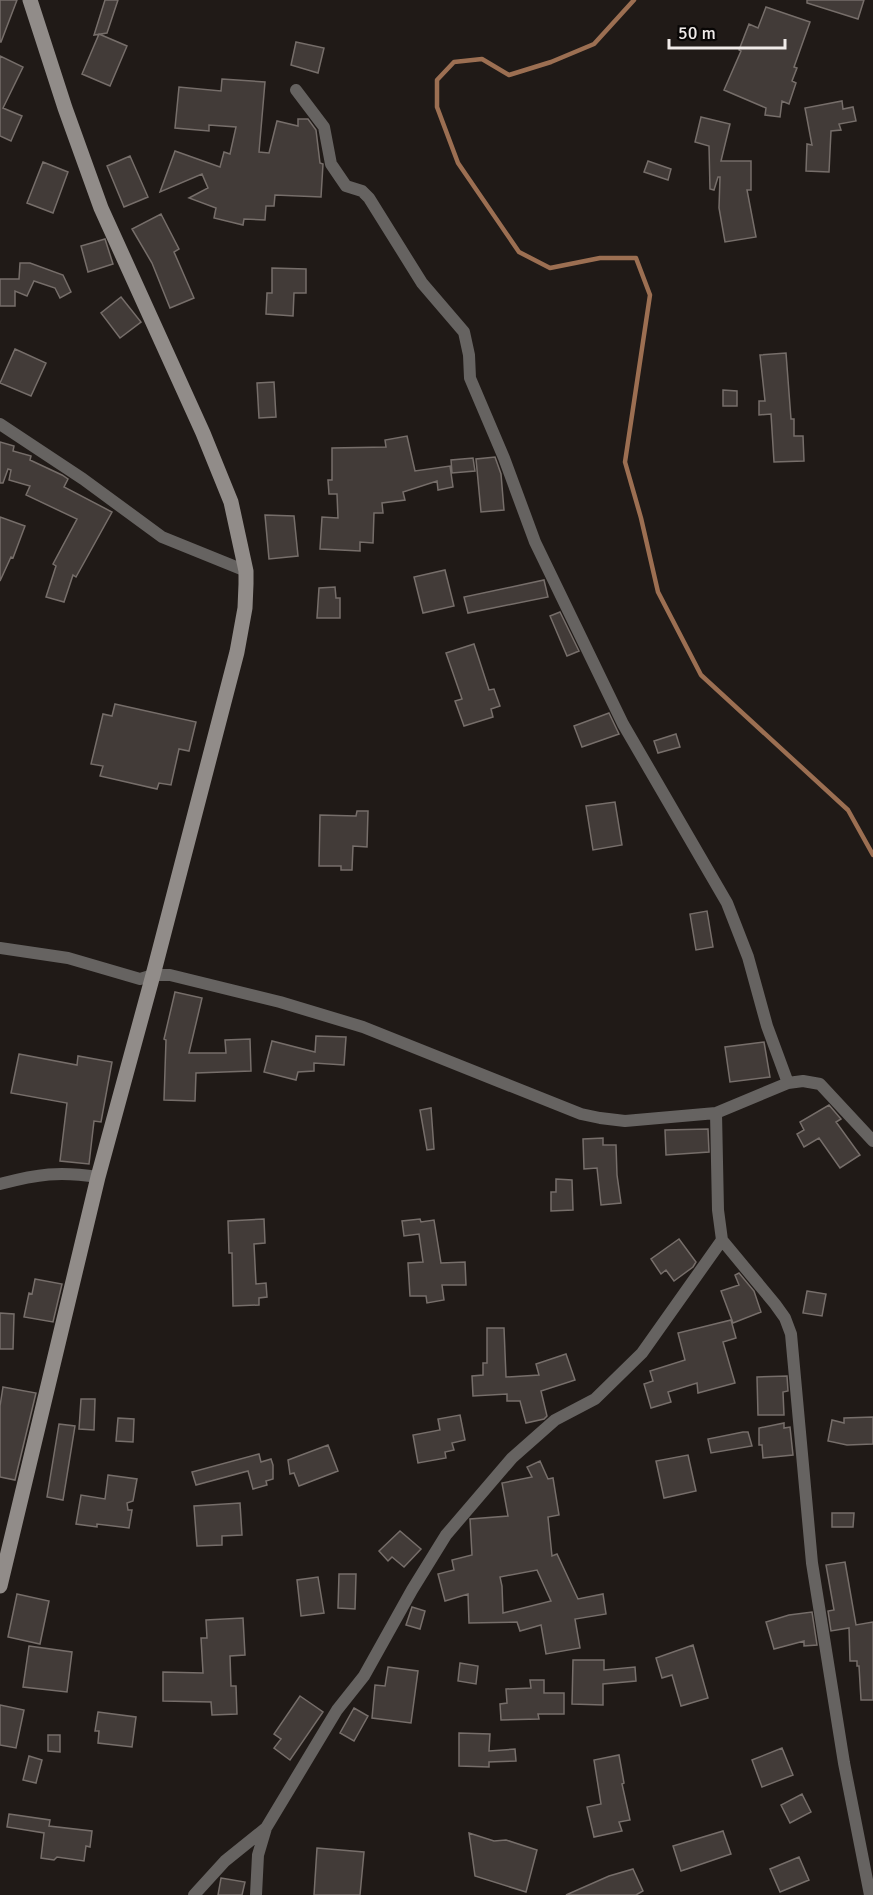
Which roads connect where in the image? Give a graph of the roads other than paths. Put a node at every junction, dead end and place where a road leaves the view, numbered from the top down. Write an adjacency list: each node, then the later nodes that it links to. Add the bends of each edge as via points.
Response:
1 (30, 0): 4 (main road, via 101,208 231,502)
2 (296, 90): 7 (street, via 324,127 331,164 346,186 369,198 422,284 464,332 470,378 535,542 622,723 727,903)
3 (0, 424): 4 (street, via 162,537)
4 (246, 571): 6 (main road, via 245,608 237,652)
5 (0, 948): 6 (street, via 68,958 140,980)
6 (153, 975): 8 (street, via 170,975 280,1002 363,1027 590,1116 625,1121); 10 (main road)
7 (788, 1083): 8 (street); 9 (street, via 820,1084)
8 (716, 1113): 12 (street)
9 (873, 1141)
10 (98, 1177): 11 (street, via 71,1173 34,1175); 13 (main road)
11 (0, 1184)
12 (722, 1240): 14 (street, via 642,1353 595,1399 555,1420 512,1458 446,1535 364,1676 337,1710); 17 (street, via 780,1311 791,1334 812,1563)
13 (0, 1586)
14 (266, 1828): 15 (street, via 225,1861); 16 (street, via 258,1855)
15 (194, 1895)
16 (256, 1895)
17 (870, 1895)

